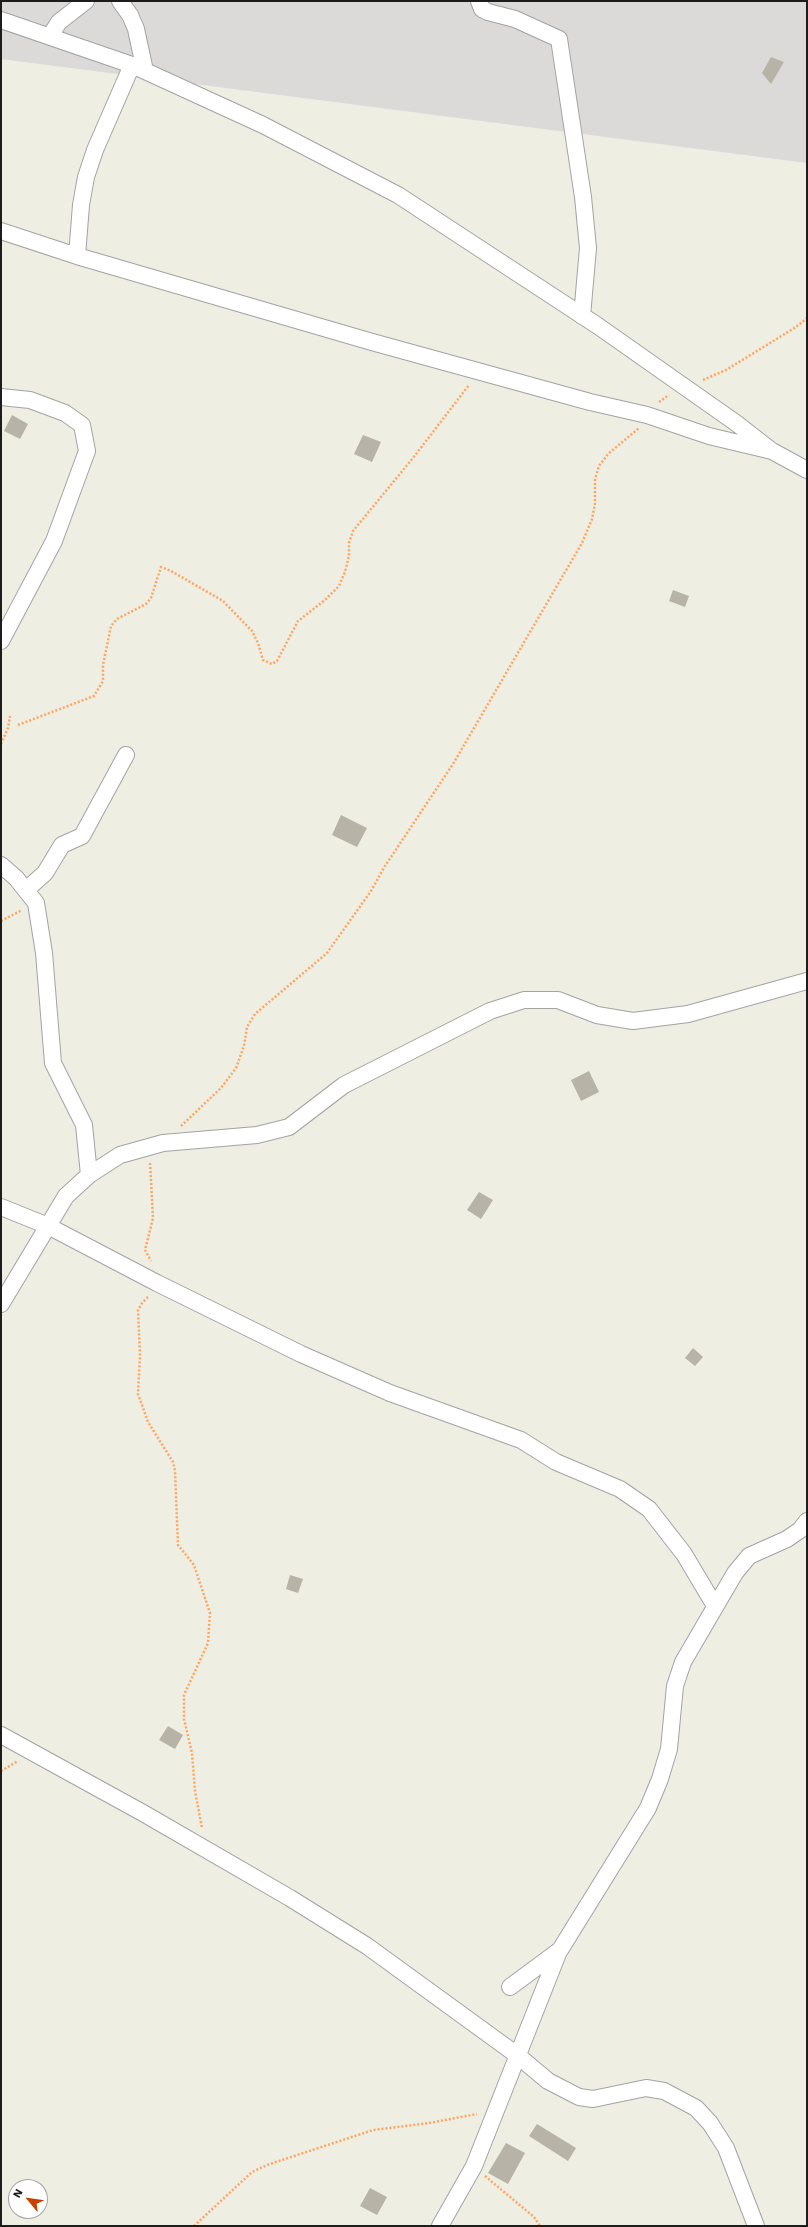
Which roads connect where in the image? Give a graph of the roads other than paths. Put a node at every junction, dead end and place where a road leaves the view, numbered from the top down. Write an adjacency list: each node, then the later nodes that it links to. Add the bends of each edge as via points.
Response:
1 (86, 1): 5 (street, via 59,22)
2 (120, 1): 6 (street, via 136,29)
3 (479, 1): 9 (street, via 482,9 488,12 515,19 559,39 583,197 588,248)
4 (1, 20): 5 (street)
5 (50, 36): 6 (street)
6 (138, 68): 8 (street, via 95,150 86,177); 9 (street, via 264,125 398,195)
7 (1, 231): 8 (street)
8 (77, 256): 11 (street, via 472,370 647,415 709,436)
9 (582, 316): 11 (street)
10 (1, 397): 13 (street, via 30,400 65,413 82,425 87,451 54,541)
11 (772, 451): 12 (street)
12 (807, 470)
13 (1, 641)
14 (126, 755): 16 (street, via 82,836 62,845 45,873)
15 (1, 865): 16 (street)
16 (26, 890): 18 (street, via 36,903 44,953 53,1063 84,1125)
17 (807, 981): 18 (street, via 688,1014 633,1021 597,1014 558,1000 524,1000 490,1011 394,1062 344,1085 289,1127 257,1135 156,1145 120,1155)
18 (89, 1175): 20 (street, via 66,1196)
19 (1, 1207): 20 (street)
20 (48, 1226): 21 (street); 23 (street, via 314,1360 390,1393 521,1440 556,1462 620,1489 649,1509 684,1554)
21 (1, 1304)
22 (807, 1521): 23 (street, via 800,1530 787,1539 749,1556 735,1573)
23 (715, 1606): 25 (street, via 683,1662 675,1686 669,1749 648,1808)
24 (1, 1735): 27 (street, via 290,1898 367,1946)
25 (560, 1950): 26 (street); 27 (street)
26 (510, 1987)
27 (517, 2055): 28 (street, via 474,2166); 29 (street, via 548,2081 579,2097 592,2099 646,2088 664,2091 696,2108 710,2123 726,2148)
28 (440, 2226)
29 (756, 2226)

